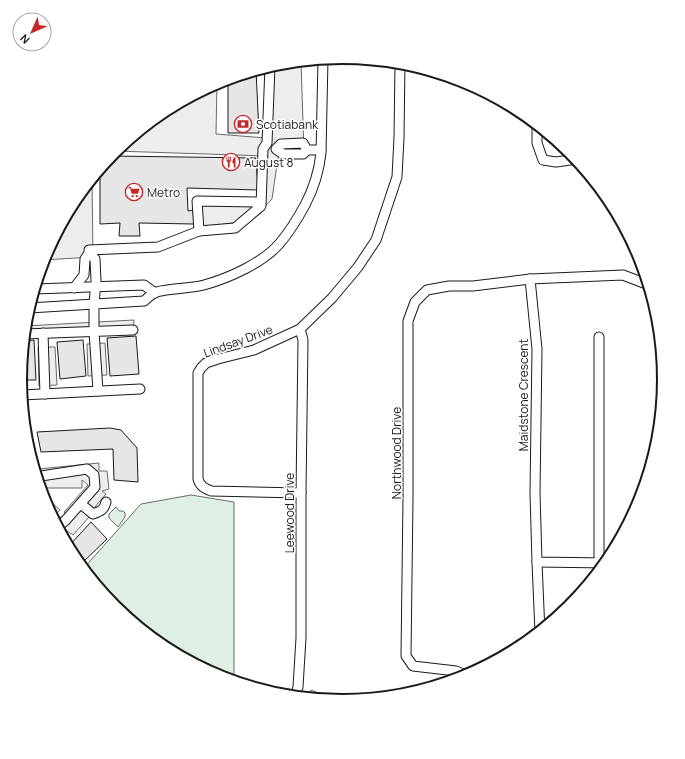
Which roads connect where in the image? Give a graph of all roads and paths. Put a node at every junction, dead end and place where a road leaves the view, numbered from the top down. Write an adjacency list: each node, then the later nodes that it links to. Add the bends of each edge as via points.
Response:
1 (323, 65): 6 (street)
2 (400, 69): 19 (street, Lindsay Drive, via 400,138 396,177 376,240 332,298)
3 (270, 73): 8 (street, via 267,143 263,148)
4 (537, 131): 7 (street, via 537,143 543,160)
5 (307, 150): 6 (street)
6 (322, 150): 16 (street, via 320,168 309,197 280,244 241,271 222,279 192,288)
7 (570, 160)
8 (261, 202): 9 (street, via 261,206 235,228); 9 (street, via 197,201)
9 (198, 231): 10 (street, via 158,247)
10 (89, 250)
11 (530, 279): 12 (street, via 623,275); 35 (street, Maidstone Crescent, via 537,349); 38 (street, Northwood Drive, via 427,290 415,302 408,321 406,656 413,666)
12 (642, 282)
13 (96, 287): 14 (street); 14 (street, via 95,259 89,253 85,259 84,275); 16 (street, via 144,284); 17 (street)
14 (74, 288): 15 (street)
15 (41, 289)
16 (155, 293): 17 (street, via 144,301)
17 (94, 304): 18 (street); 21 (street)
18 (36, 308)
19 (300, 329): 30 (street, Leewood Drive, via 303,340); 30 (street, Lindsay Drive, via 254,350 218,359 201,368 198,373 198,479 200,485 211,490)
20 (133, 330): 21 (street)
21 (94, 331): 22 (street); 26 (street)
22 (43, 333): 23 (street); 27 (street)
23 (31, 334)
24 (599, 336): 34 (street)
25 (140, 389): 26 (street)
26 (98, 391): 27 (street)
27 (45, 394): 28 (street)
28 (28, 395)
29 (42, 476): 32 (street, via 87,469 94,475 95,487)
30 (301, 493): 39 (street, Leewood Drive, via 301,638)
31 (106, 502): 32 (street, via 105,508 93,514)
32 (81, 504): 33 (street)
33 (62, 523)
34 (603, 558)
35 (537, 562): 36 (street); 37 (street, Maidstone Crescent)
36 (599, 563)
37 (540, 626)
38 (459, 672)
39 (297, 691)

